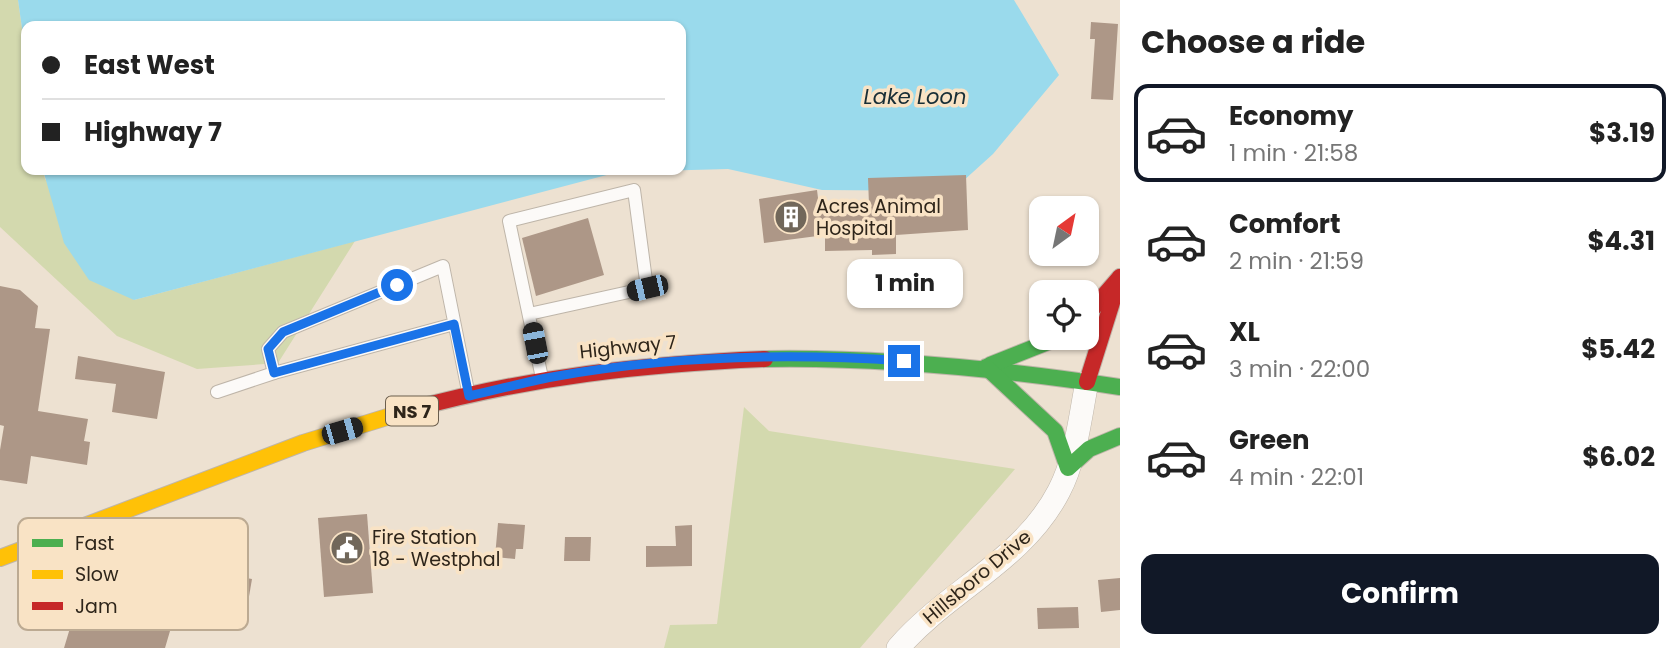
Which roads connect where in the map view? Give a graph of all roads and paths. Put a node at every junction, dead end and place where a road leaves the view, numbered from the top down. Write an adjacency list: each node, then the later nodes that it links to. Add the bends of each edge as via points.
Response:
1 (1120, 277): 2 (main road); 9 (main road)
2 (1099, 301)
3 (529, 314): 3 (lane, via 509,221 634,190 647,288); 8 (lane)
4 (454, 324): 7 (lane); 7 (lane, via 443,266 283,332 268,349); 12 (lane)
5 (1029, 350): 6 (main road)
6 (986, 367): 8 (main road, Highway 7 / NS 7, via 877,359 765,358 657,363); 9 (main road, Highway 7 / NS 7); 14 (main road, via 1055,431)
7 (274, 373): 11 (lane)
8 (542, 380): 12 (main road, Highway 7 / NS 7)
9 (1087, 382): 10 (main road, Highway 7 / NS 7); 14 (street, Hillsboro Drive)
10 (1120, 387)
11 (218, 392)
12 (469, 396): 15 (main road, Highway 7 / NS 7, via 333,433)
13 (1120, 436): 14 (main road, via 1089,449)
14 (1068, 468): 18 (street, Hillsboro Drive, via 1055,499 1029,536 929,616)
15 (107, 518)
16 (18, 551): 17 (main road, Highway 7 / NS 7)
17 (0, 558)
18 (898, 648)

